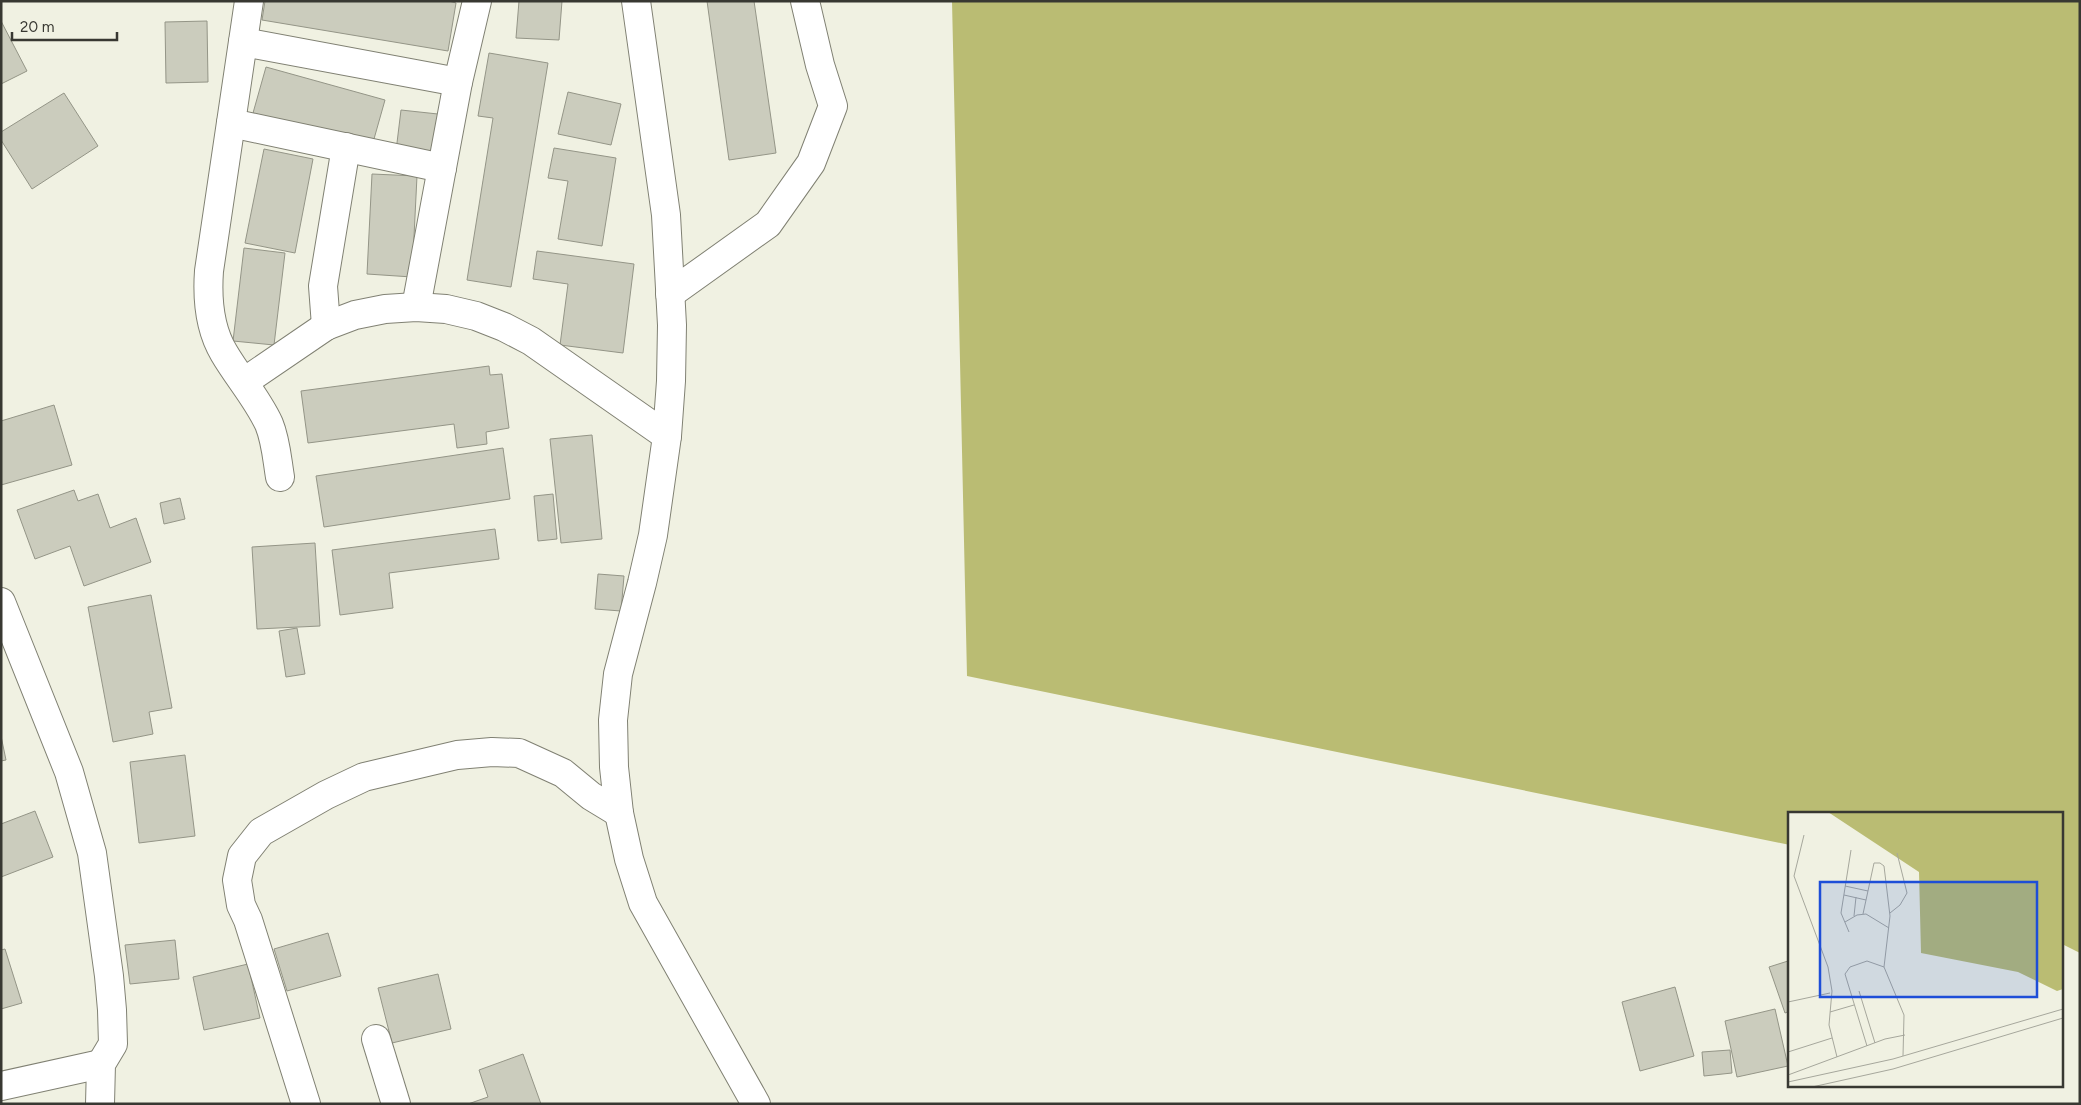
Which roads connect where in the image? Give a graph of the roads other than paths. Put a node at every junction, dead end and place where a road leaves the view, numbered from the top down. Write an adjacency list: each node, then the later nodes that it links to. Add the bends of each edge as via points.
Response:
1 (249, 1): 5 (street)
2 (477, 1): 6 (street)
3 (636, 1): 10 (street, via 666,215)
4 (805, 1): 10 (street, via 833,106 811,163 768,224)
5 (243, 42): 6 (street); 7 (street)
6 (458, 82): 9 (street)
7 (231, 123): 8 (street); 13 (street, via 208,293 216,336)
8 (346, 147): 9 (street); 12 (street, via 323,286)
9 (442, 168): 11 (street)
10 (670, 294): 14 (street, via 671,381)
11 (416, 307): 12 (street, via 370,312); 14 (street, via 446,309 504,326 531,341)
12 (326, 326): 13 (street)
13 (244, 382): 15 (street, via 270,426)
14 (667, 436): 17 (street, via 653,535 618,674 614,767)
15 (280, 477)
16 (1, 602): 19 (street, via 69,772 92,853 112,1010 113,1044)
17 (619, 813): 22 (street, via 550,766 519,753 492,752 457,754 364,777 261,832 242,856 237,880 241,905); 24 (street, via 643,903)
18 (376, 1039): 23 (street)
19 (101, 1064): 20 (street); 21 (street)
20 (1, 1086)
21 (100, 1104)
22 (306, 1104)
23 (396, 1104)
24 (756, 1104)

